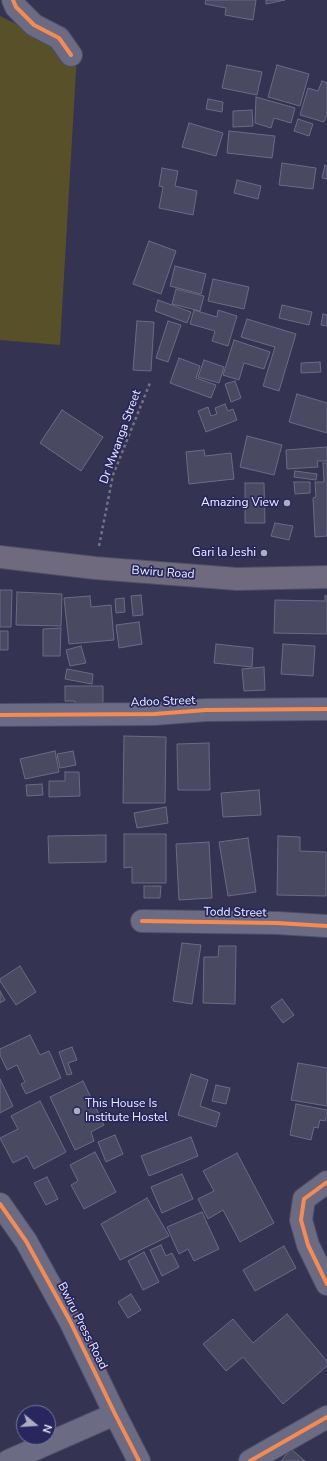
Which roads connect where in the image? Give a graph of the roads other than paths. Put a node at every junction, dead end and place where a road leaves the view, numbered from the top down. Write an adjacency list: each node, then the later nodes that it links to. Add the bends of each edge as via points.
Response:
1 (13, 0): 2 (street, via 16,7 34,25 59,38)
2 (71, 55)
3 (0, 557): 4 (main road, Bwiru Road, via 95,568 237,579)
4 (327, 577)
5 (327, 709): 6 (street, Adoo Street)
6 (0, 715)
7 (142, 921): 8 (street, Todd Street)
8 (327, 926)
9 (327, 1182): 11 (street, via 304,1199 301,1220 308,1244)
10 (0, 1204): 12 (street, Bwiru Press Road, via 26,1241 70,1321)
11 (327, 1284)
12 (115, 1414): 14 (street); 15 (street, Bwiru Press Road)
13 (327, 1417): 16 (street)
14 (8, 1461)
15 (140, 1461)
16 (250, 1461)

